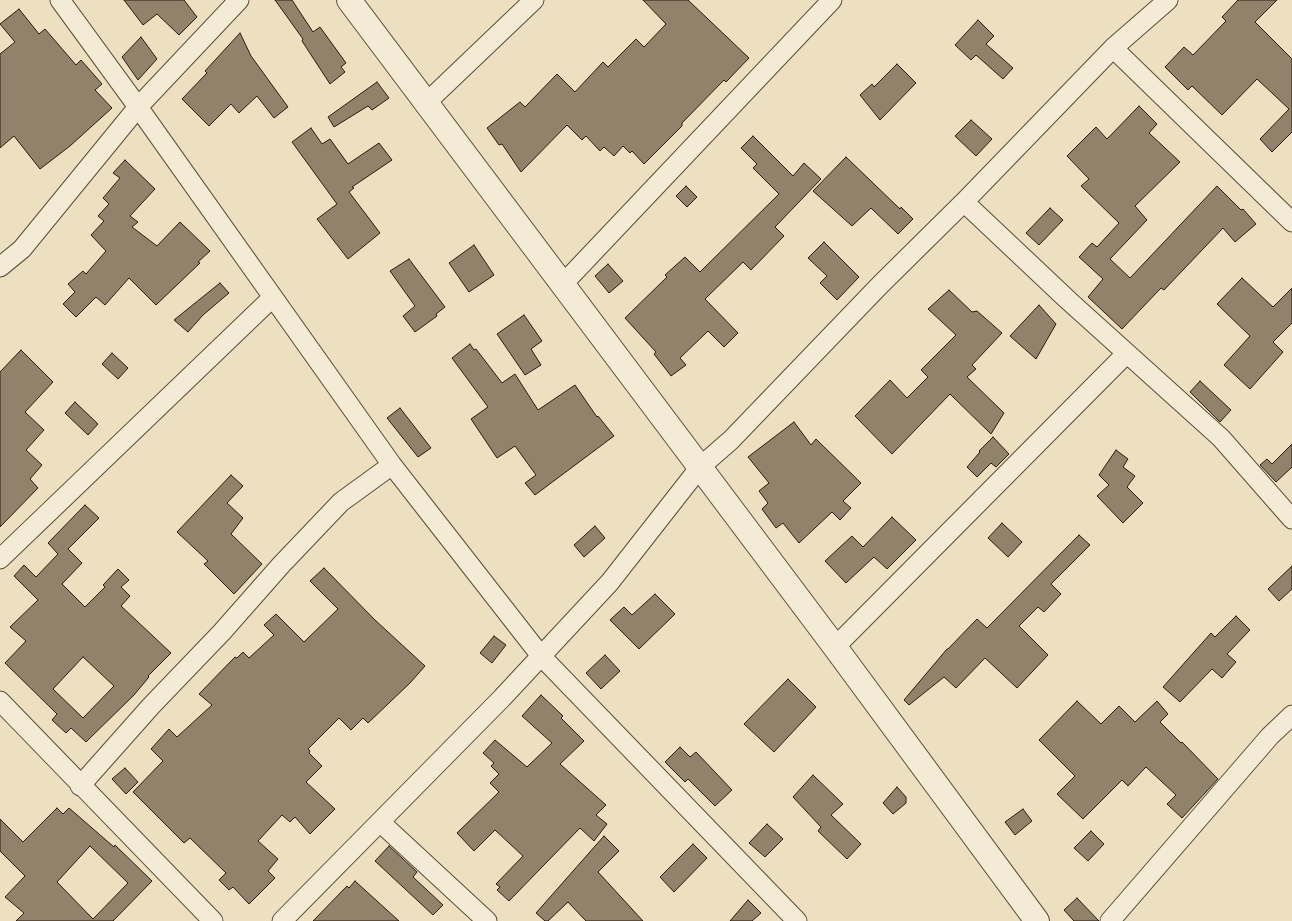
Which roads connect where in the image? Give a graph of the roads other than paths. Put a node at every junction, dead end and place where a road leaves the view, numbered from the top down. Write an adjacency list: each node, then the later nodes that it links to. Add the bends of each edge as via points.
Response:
1 (60, 0): 9 (street)
2 (239, 0): 9 (street)
3 (349, 0): 8 (street)
4 (534, 0): 8 (street)
5 (832, 0): 13 (street)
6 (1168, 0): 7 (street)
7 (1113, 48): 10 (street); 11 (street)
8 (426, 103): 13 (street)
9 (138, 107): 12 (street, via 22,249); 14 (street)
10 (964, 202): 15 (street); 17 (street, via 731,440)
11 (1292, 222)
12 (0, 267)
13 (562, 285): 17 (street)
14 (273, 297): 16 (street); 19 (street)
15 (1126, 354): 18 (street, via 1221,438); 20 (street)
16 (392, 465): 21 (street); 24 (street, via 341,502)
17 (700, 467): 20 (street); 21 (street, via 610,582)
18 (1292, 519)
19 (0, 559)
20 (835, 647): 30 (street)
21 (541, 656): 25 (street); 29 (street)
22 (0, 702): 24 (street)
23 (1292, 716): 31 (street, via 1270,736)
24 (80, 786): 26 (street)
25 (380, 822): 27 (street); 28 (street)
26 (213, 921)
27 (282, 921)
28 (487, 921)
29 (796, 921)
30 (1037, 921)
31 (1110, 921)

